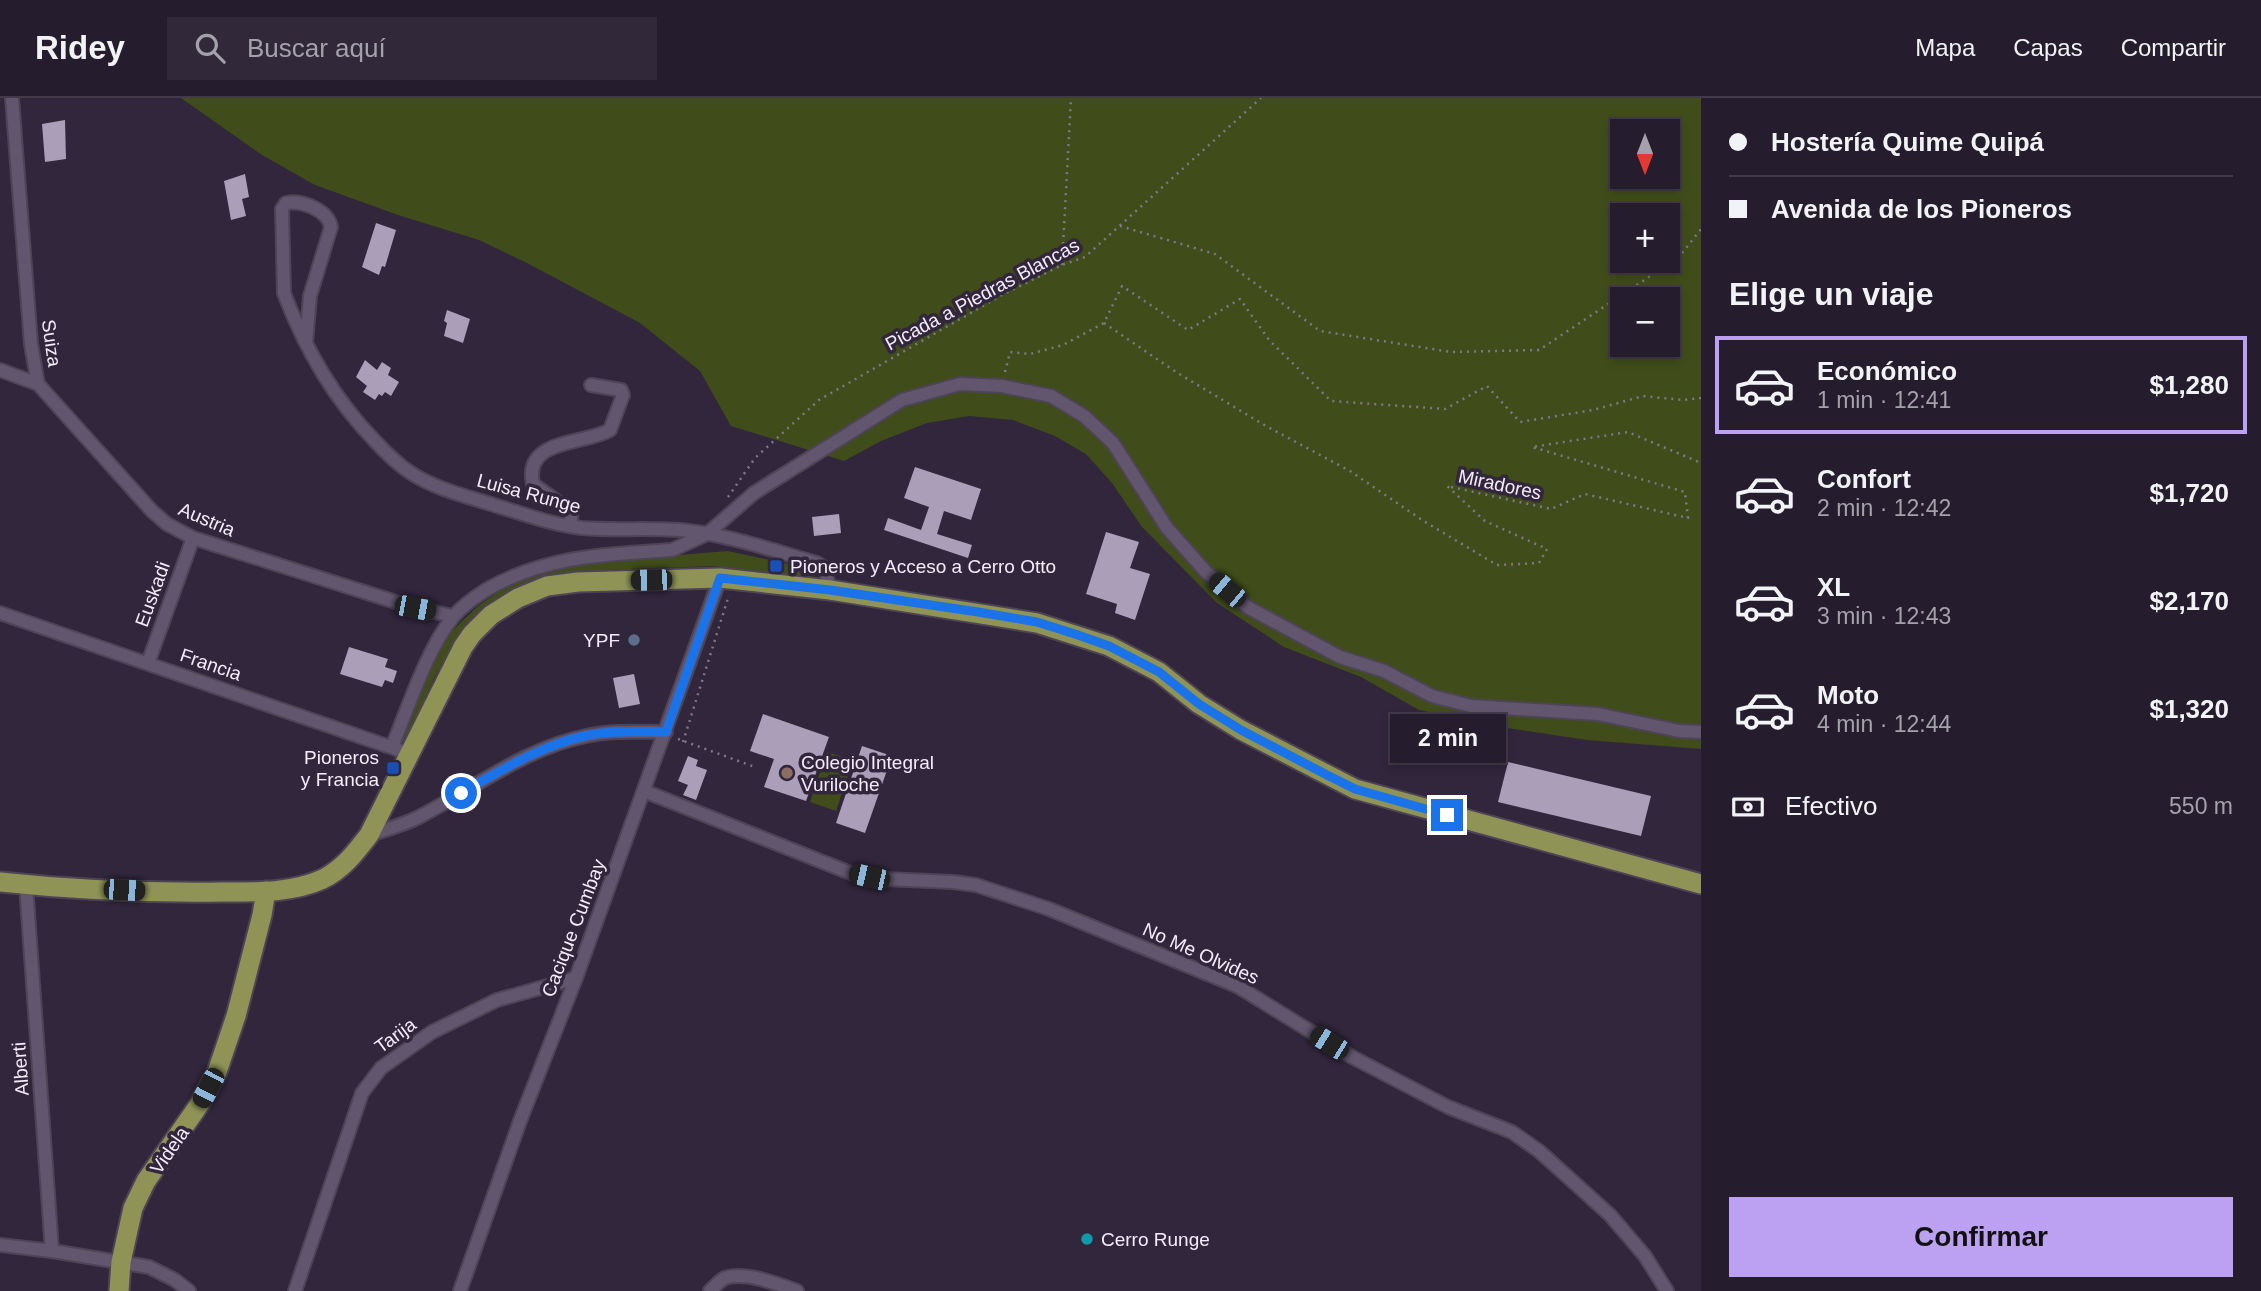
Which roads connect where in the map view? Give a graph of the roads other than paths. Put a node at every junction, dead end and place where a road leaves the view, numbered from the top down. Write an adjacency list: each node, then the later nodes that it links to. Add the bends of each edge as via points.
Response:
1 (8, 100): 4 (street, Suiza)
2 (306, 343): 2 (street, Luisa Runge, via 310,296 331,228 324,213 294,202 282,209 284,293); 6 (street, Luisa Runge, via 345,407 391,458 412,474 441,488)
3 (0, 370): 4 (street, Austria)
4 (38, 384): 8 (street, Austria, via 152,511)
5 (591, 385): 6 (street, via 621,390 610,430 548,449 533,464 533,484 572,512)
6 (570, 526): 7 (street, Luisa Runge)
7 (706, 534): 10 (street, Luisa Runge, via 817,563 825,568); 12 (street, via 672,550 552,562 500,583); 15 (street, via 754,493 902,400 960,384 1002,386 1051,396 1084,416 1114,443 1167,528 1206,572 1249,608 1340,657 1384,671 1432,696 1471,706 1598,714)
8 (193, 538): 12 (street, Austria); 13 (street, Euskadi)
9 (725, 587): 10 (main road); 14 (street, Cacique Cumbay); 16 (main road, via 578,582 547,586 518,598 472,634)
10 (830, 590): 20 (main road, via 1037,622 1078,635 1159,672 1241,730 1355,789)
11 (0, 613): 13 (street, Francia)
12 (453, 616): 16 (street, via 421,676)
13 (148, 663): 16 (street, Francia)
14 (666, 732): 17 (street, Cacique Cumbay); 18 (street, via 617,732 548,747 417,818)
15 (1701, 732)
16 (401, 750): 18 (main road)
17 (644, 791): 23 (street, Cacique Cumbay); 33 (street, No Me Olvides, via 853,873 976,885 1049,909 1237,986 1352,1057 1448,1107 1512,1132 1539,1151 1610,1215)
18 (369, 835): 22 (main road, via 337,871 297,888)
19 (0, 882): 21 (main road)
20 (1701, 884)
21 (26, 885): 22 (main road, via 148,892); 25 (street, Alberti)
22 (266, 891): 26 (main road, Videla, via 236,1016 217,1072 200,1105 146,1181 133,1208)
23 (576, 978): 29 (street, Tarija, via 496,1000 432,1032 381,1068 362,1093); 30 (street, Cacique Cumbay)
24 (0, 1245): 25 (street)
25 (52, 1251): 26 (street)
26 (121, 1262): 27 (main road, Videla); 28 (street, via 149,1267)
27 (119, 1291)
28 (188, 1291)
29 (295, 1291)
30 (460, 1291)
31 (710, 1291): 32 (street, via 724,1279 744,1277)
32 (797, 1291)
33 (1667, 1291)

